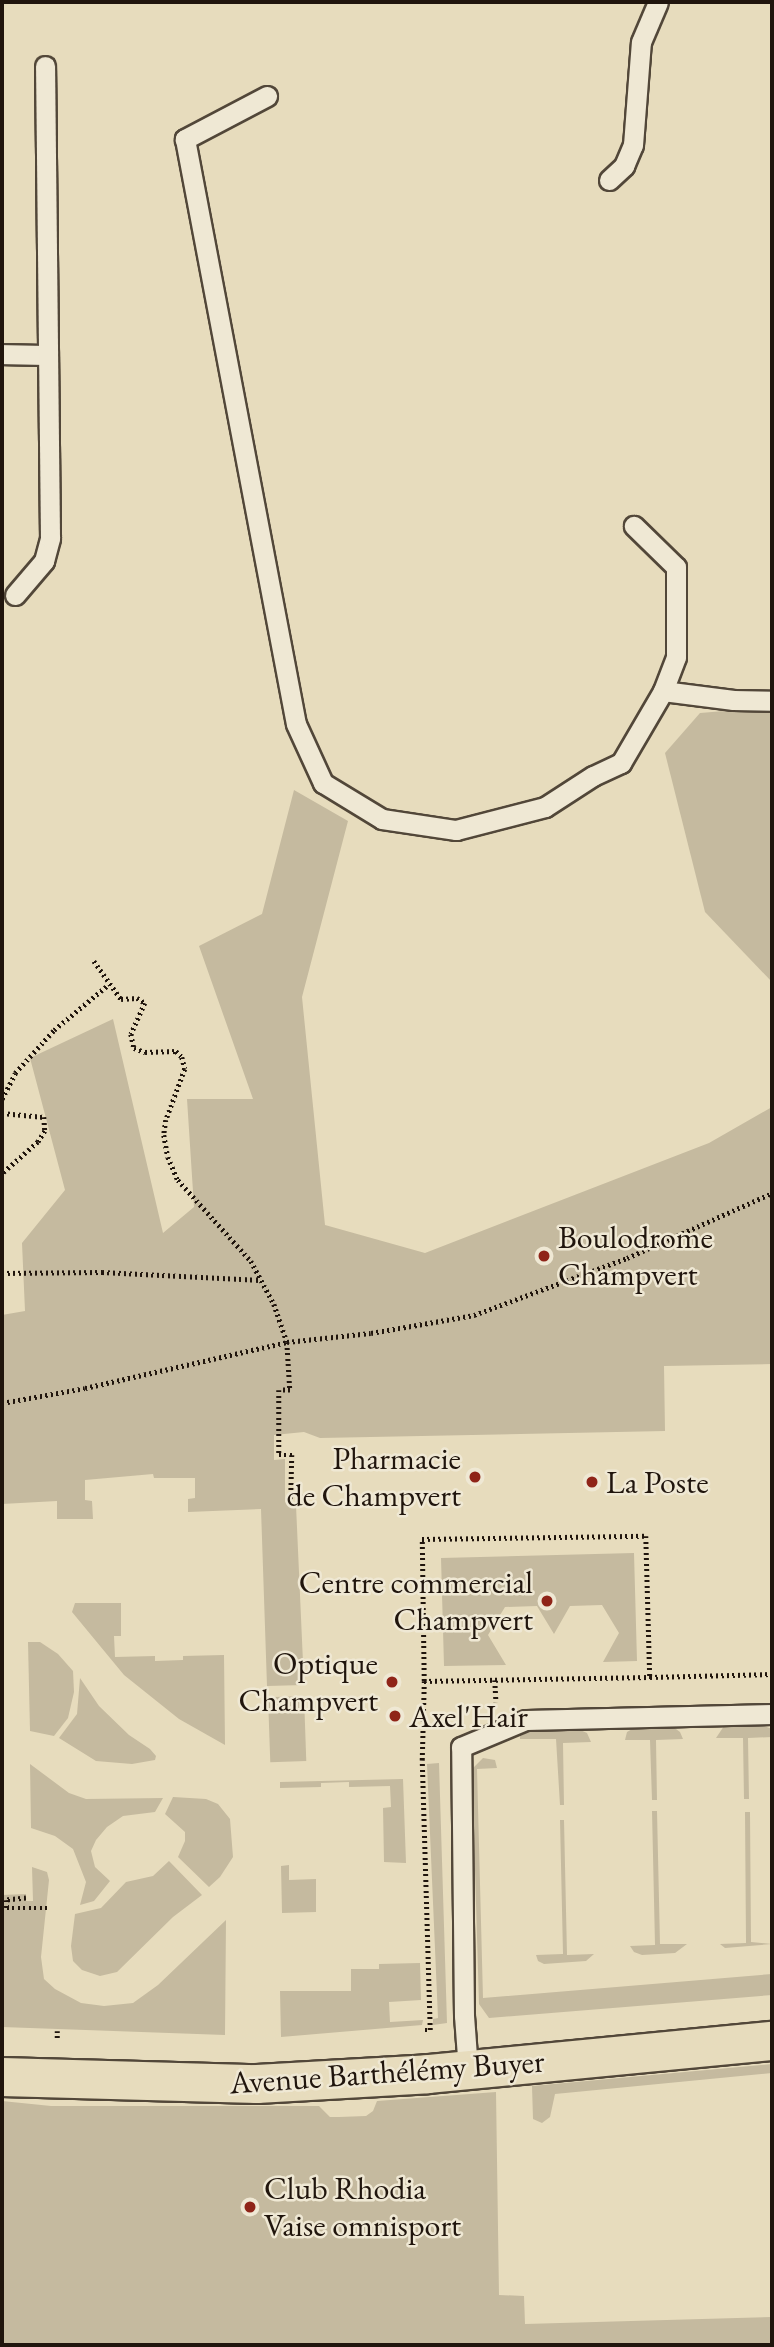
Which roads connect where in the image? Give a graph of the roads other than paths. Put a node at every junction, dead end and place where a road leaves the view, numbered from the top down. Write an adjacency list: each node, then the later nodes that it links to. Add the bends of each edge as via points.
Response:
1 (658, 2): 4 (lane, via 641,42 633,145 624,166)
2 (46, 66): 6 (lane)
3 (267, 96): 9 (lane, via 185,139 296,724 323,783 382,819 456,830 545,807 621,763)
4 (609, 180)
5 (2, 354): 6 (lane)
6 (48, 355): 8 (lane, via 50,538 44,561)
7 (634, 526): 9 (lane, via 676,567 676,657)
8 (15, 595)
9 (663, 691): 10 (lane)
10 (772, 701)
11 (772, 1714): 13 (lane, via 526,1720 461,1747)
12 (772, 2041): 13 (main road, Avenue Barthélémy Buyer)
13 (468, 2070): 14 (main road, Avenue Barthélémy Buyer, via 257,2084)
14 (2, 2077)

